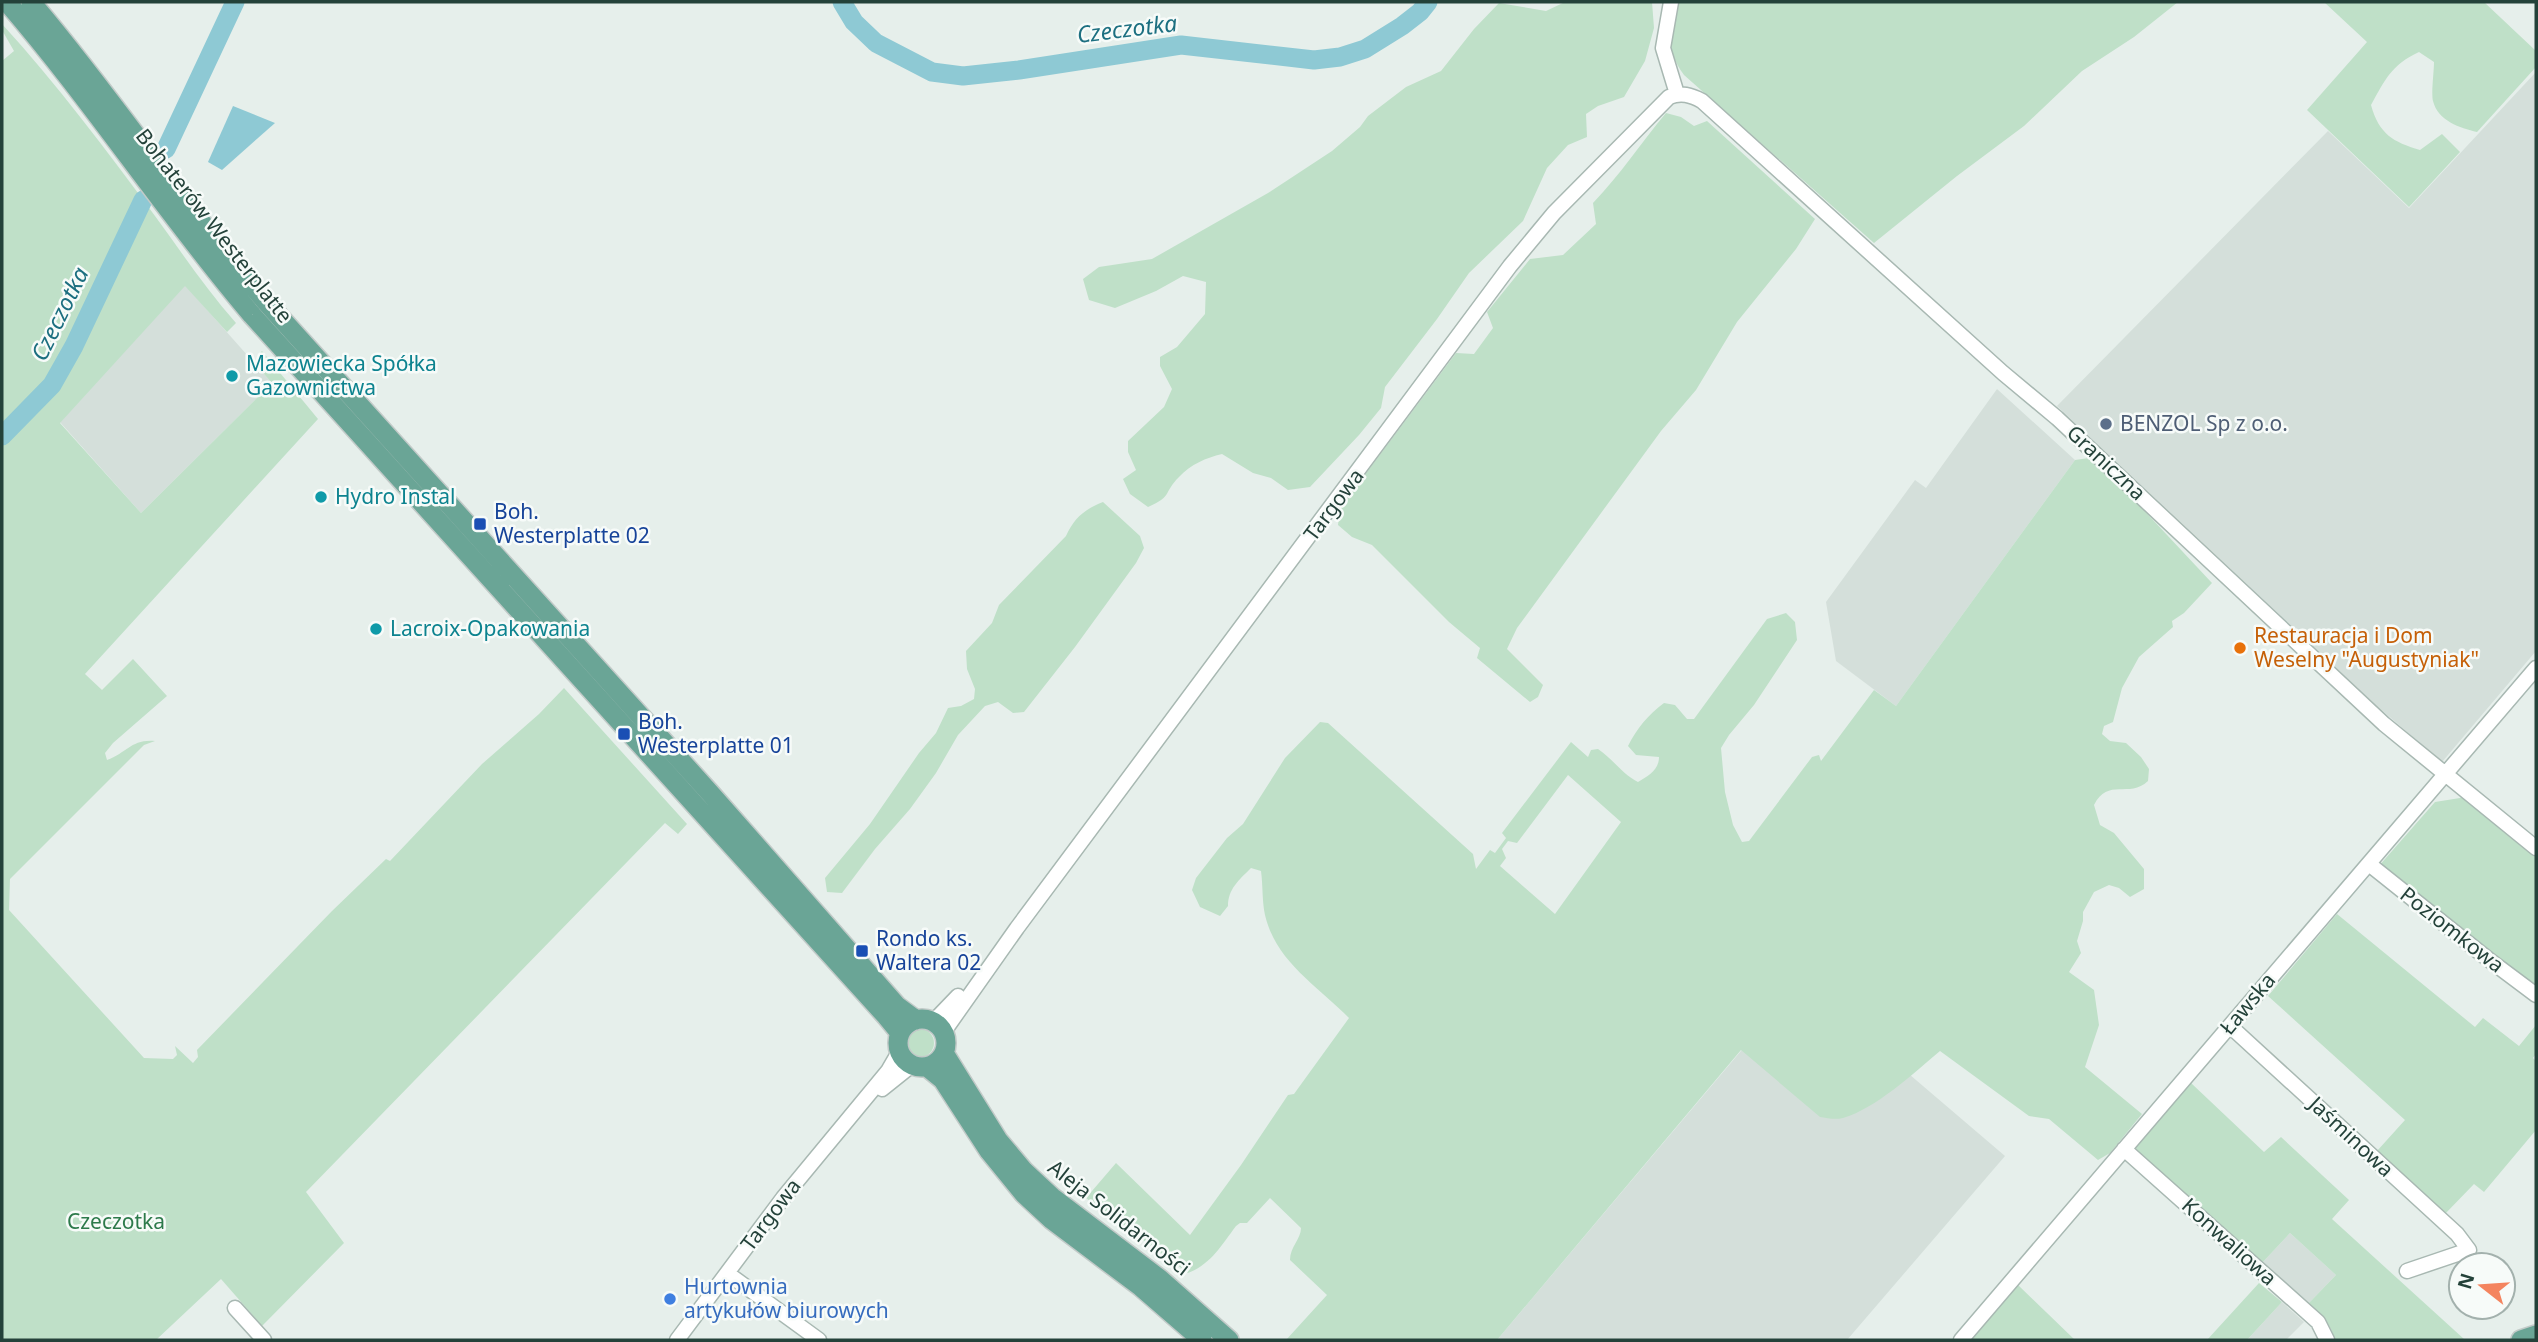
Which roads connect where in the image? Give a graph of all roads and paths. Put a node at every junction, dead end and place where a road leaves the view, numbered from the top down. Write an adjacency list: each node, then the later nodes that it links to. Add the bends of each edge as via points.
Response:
1 (7, 2): 5 (main road, Bohaterów Westerplatte, via 138,169)
2 (31, 2): 5 (main road, Bohaterów Westerplatte, via 148,152)
3 (1671, 2): 4 (street, via 1663,48)
4 (1673, 96): 7 (street, Graniczna, via 1702,101 2057,418 2384,724); 11 (street, Targowa, via 1554,213 1510,265 1017,928)
5 (162, 186): 11 (main road, Bohaterów Westerplatte, via 897,1006); 14 (main road, Bohaterów Westerplatte, via 215,272 252,315 886,1016)
6 (2536, 668): 7 (street, Ławska)
7 (2446, 775): 8 (street, Graniczna); 9 (street, Ławska)
8 (2536, 848)
9 (2368, 864): 10 (street, Poziomkowa); 12 (street, Ławska)
10 (2536, 995)
11 (931, 1025): 13 (main road, via 945,1046); 14 (main road, via 907,1025)
12 (2230, 1026): 15 (street, Ławska); 16 (street, Jaśminowa, via 2469,1250)
13 (944, 1053): 14 (main road, via 937,1062); 24 (main road, Aleja Solidarności, via 998,1140 1024,1171 1168,1285)
14 (910, 1054): 17 (street, Targowa, via 888,1071 842,1124); 23 (main road, Aleja Solidarności, via 943,1080 989,1151 1024,1194)
15 (2124, 1149): 25 (street, Ławska); 26 (street, Konwaliowa, via 2318,1322)
16 (2407, 1271)
17 (727, 1273): 21 (street, Targowa); 22 (street)
18 (234, 1308): 20 (street)
19 (2536, 1335): 27 (main road)
20 (264, 1340)
21 (677, 1340)
22 (819, 1340)
23 (1202, 1340)
24 (1229, 1340)
25 (1961, 1340)
26 (2327, 1340)
27 (2521, 1340)

